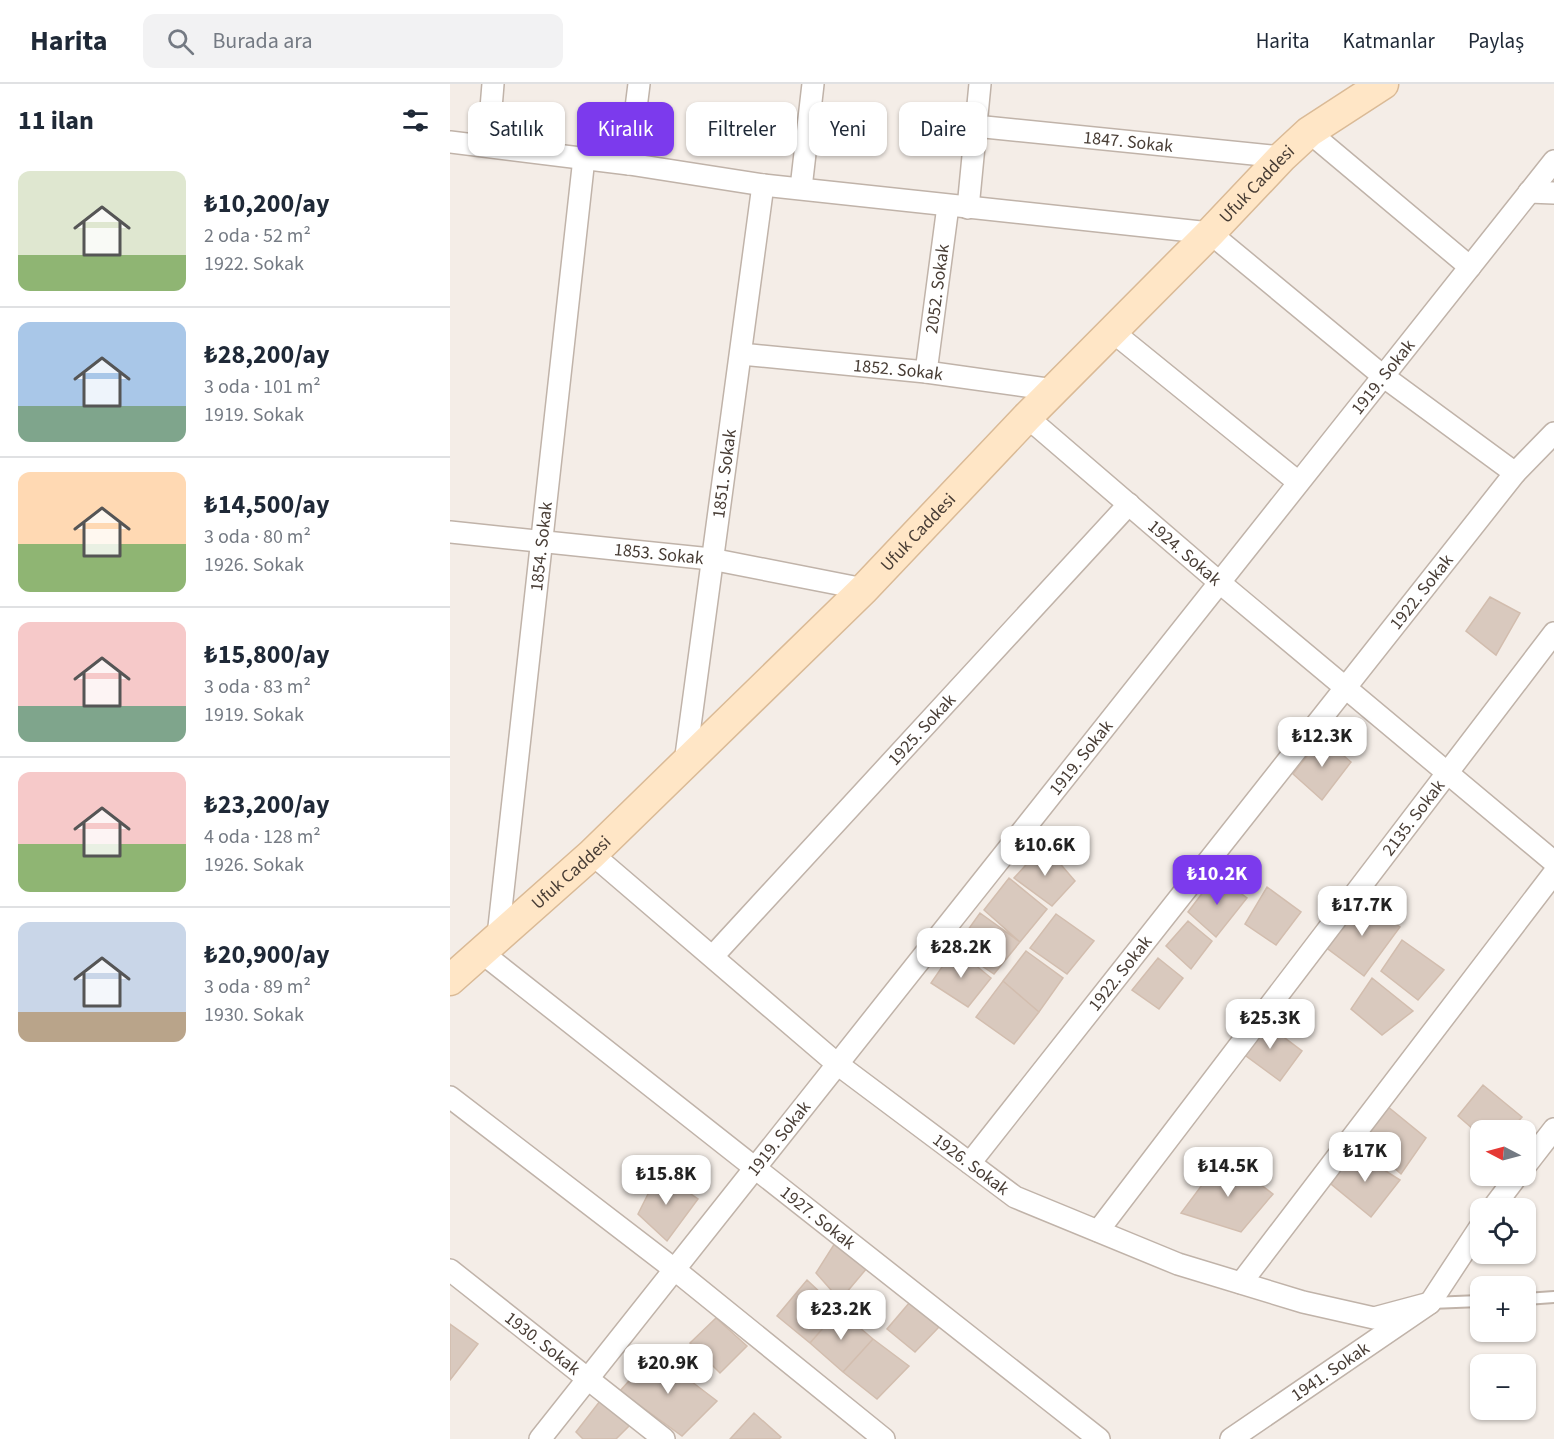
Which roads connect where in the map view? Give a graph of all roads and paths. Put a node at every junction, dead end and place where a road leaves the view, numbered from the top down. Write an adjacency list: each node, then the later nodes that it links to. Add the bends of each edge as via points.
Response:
1 (493, 84): 6 (street)
2 (639, 84): 17 (street)
3 (813, 84): 19 (street)
4 (980, 84): 7 (street, 2052. Sokak)
5 (1383, 84): 9 (main road, Ufuk Caddesi)
6 (492, 102)
7 (978, 102)
8 (987, 127): 14 (street, 1847. Sokak)
9 (1309, 132): 14 (main road, Ufuk Caddesi); 24 (street)
10 (450, 142): 11 (street)
11 (468, 143)
12 (565, 155): 15 (street)
13 (969, 156): 22 (street, 2052. Sokak)
14 (1282, 157): 23 (main road, Ufuk Caddesi)
15 (584, 158): 17 (street); 36 (street, 1854. Sokak)
16 (1554, 161): 20 (street, 1919. Sokak)
17 (629, 164): 18 (street)
18 (763, 185): 19 (street); 26 (street, 1851. Sokak)
19 (801, 188): 22 (street)
20 (1529, 192): 21 (street); 24 (street, 1919. Sokak)
21 (1554, 193)
22 (958, 207): 23 (street); 27 (street, 2052. Sokak)
23 (1210, 234): 25 (main road, Ufuk Caddesi); 28 (street)
24 (1470, 267): 28 (street, 1919. Sokak)
25 (1113, 332): 29 (main road, Ufuk Caddesi); 33 (street)
26 (741, 354): 27 (street, 1852. Sokak); 37 (street, 1851. Sokak)
27 (926, 372): 29 (street, 1852. Sokak)
28 (1383, 376): 32 (street); 33 (street, 1919. Sokak)
29 (1054, 390): 30 (main road, Ufuk Caddesi)
30 (1027, 417): 34 (street, 1924. Sokak); 39 (main road, Ufuk Caddesi)
31 (1554, 433): 32 (street, 1922. Sokak)
32 (1515, 473): 41 (street, 1922. Sokak)
33 (1298, 482): 38 (street, 1919. Sokak)
34 (1129, 504): 38 (street, 1924. Sokak); 48 (street, 1925. Sokak)
35 (450, 532): 36 (street, 1853. Sokak)
36 (543, 542): 37 (street, 1853. Sokak); 47 (street, 1854. Sokak)
37 (711, 559): 39 (street, 1853. Sokak); 42 (street, 1851. Sokak)
38 (1219, 582): 41 (street, 1924. Sokak); 50 (street, 1919. Sokak)
39 (864, 589): 42 (main road, Ufuk Caddesi)
40 (1554, 633): 43 (street, 2135. Sokak)
41 (1345, 688): 43 (street, 1924. Sokak); 54 (street, 1922. Sokak)
42 (685, 763): 44 (main road, Ufuk Caddesi)
43 (1447, 772): 45 (street, 1924. Sokak); 58 (street, 2135. Sokak)
44 (592, 854): 47 (main road, Ufuk Caddesi); 48 (street, 1926. Sokak)
45 (1554, 862)
46 (1554, 873): 62 (street)
47 (490, 944): 49 (main road, Ufuk Caddesi); 55 (street, 1927. Sokak)
48 (712, 956): 50 (street, 1926. Sokak)
49 (450, 980)
50 (836, 1063): 54 (street, 1926. Sokak); 55 (street, 1919. Sokak)
51 (450, 1097): 60 (street)
52 (1554, 1129): 53 (street)
53 (1536, 1152)
54 (970, 1163): 58 (street, 1926. Sokak, via 1015,1197)
55 (754, 1167): 60 (street, 1919. Sokak); 71 (street, 1927. Sokak)
56 (1509, 1186): 57 (street)
57 (1500, 1198)
58 (1098, 1231): 62 (street, 1926. Sokak, via 1178,1264)
59 (1470, 1242): 66 (street)
60 (674, 1269): 67 (street, 1919. Sokak); 70 (street)
61 (450, 1270): 67 (street, 1930. Sokak)
62 (1241, 1283): 66 (street, 1926. Sokak, via 1374,1318)
63 (1554, 1298): 64 (lane)
64 (1536, 1299)
65 (1470, 1301): 66 (lane)
66 (1430, 1303): 72 (street, 1941. Sokak)
67 (587, 1379): 68 (street, 1919. Sokak); 69 (street, 1930. Sokak)
68 (540, 1439)
69 (664, 1439)
70 (884, 1439)
71 (1099, 1439)
72 (1231, 1439)

